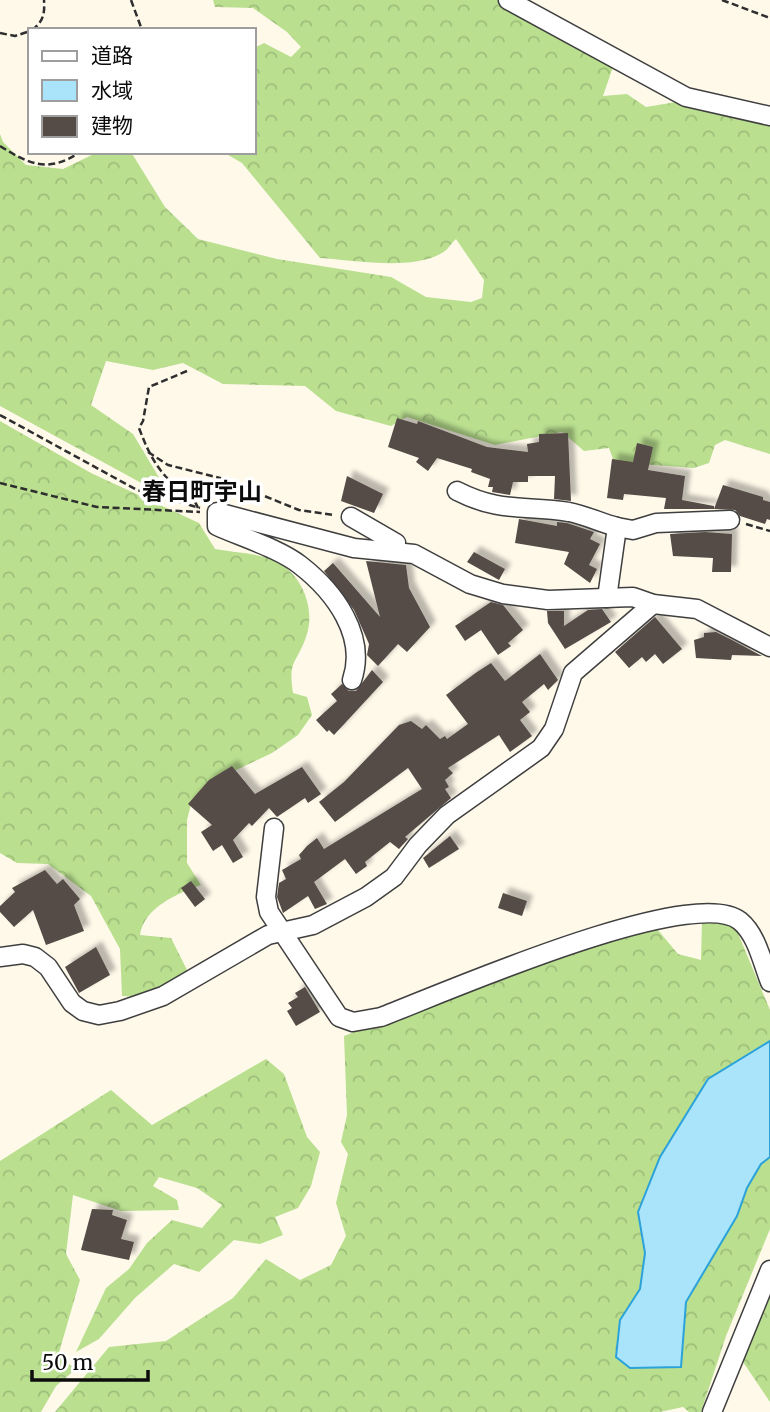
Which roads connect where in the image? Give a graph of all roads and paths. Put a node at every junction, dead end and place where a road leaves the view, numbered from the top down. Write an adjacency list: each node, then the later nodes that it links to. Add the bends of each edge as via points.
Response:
1 (44, 0): 6 (path, via 45,11)
2 (131, 0): 7 (path)
3 (508, 0): 10 (street, via 686,97)
4 (722, 0): 5 (path)
5 (770, 18)
6 (34, 28)
7 (141, 28)
8 (28, 32): 9 (path, via 16,36)
9 (0, 33)
10 (770, 116)
11 (0, 146): 12 (path, via 38,164 54,165)
12 (76, 154)
13 (187, 371): 15 (path, via 149,387 139,428)
14 (0, 415): 18 (path, via 137,490)
15 (148, 452): 18 (path, via 172,484 195,499); 20 (path, via 168,465 220,478 299,510)
16 (0, 483): 19 (path, via 97,507)
17 (457, 491): 22 (street, via 481,503 570,512)
18 (198, 508): 19 (path)
19 (217, 512): 24 (street, via 354,548); 28 (street, via 217,526 299,564 343,613 356,637 358,661)
20 (351, 517): 24 (street, via 396,543)
21 (730, 520): 22 (street, via 656,523 633,530); 23 (path)
22 (617, 527): 25 (street)
23 (770, 531)
24 (394, 551): 25 (street, via 414,554 470,584 503,594 548,600)
25 (607, 598): 26 (street, via 633,597)
26 (653, 604): 27 (street, via 696,609); 30 (street, via 573,673 554,729 541,748 447,815 394,877 366,897 313,925)
27 (770, 647)
28 (352, 680)
29 (274, 828): 30 (street, via 267,897 269,912)
30 (282, 933): 31 (street, via 268,935 163,996 99,1015 72,1003 48,967 35,957); 32 (street, via 339,1017 353,1022 381,1017 634,923 697,915 738,919 751,934)
31 (0, 957)
32 (770, 982)
33 (770, 1270): 34 (street)
34 (712, 1412)

